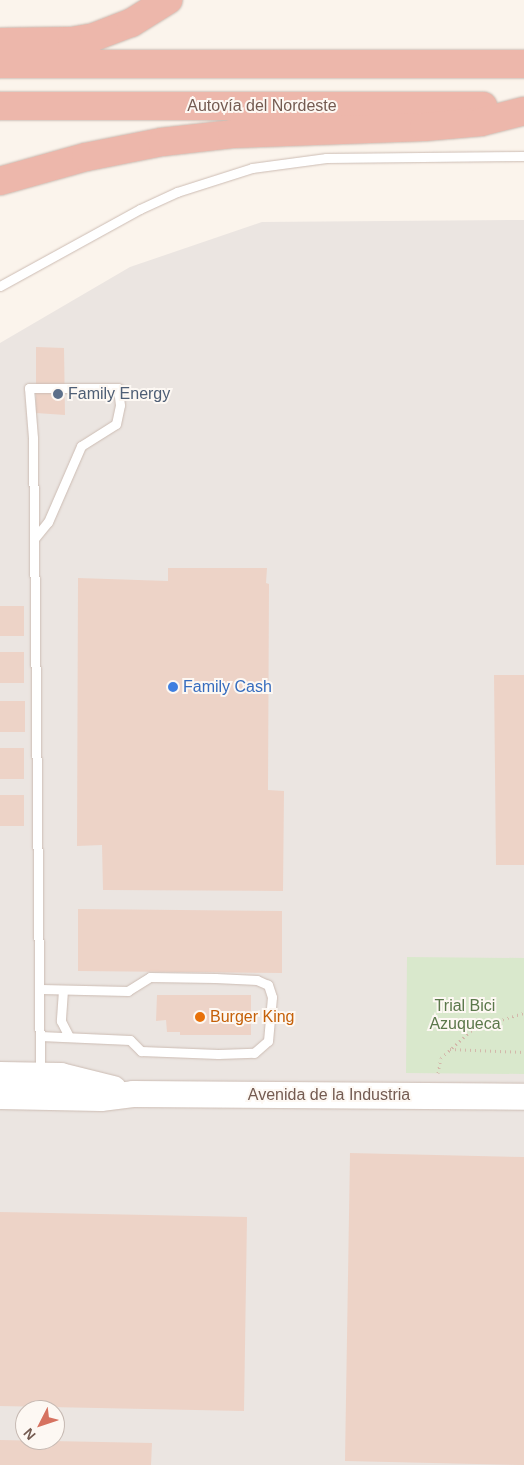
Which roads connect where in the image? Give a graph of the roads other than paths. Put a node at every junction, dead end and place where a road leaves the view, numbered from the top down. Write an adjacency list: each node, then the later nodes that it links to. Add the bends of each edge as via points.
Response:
1 (168, 0): 2 (highway, via 131,24 94,38)
2 (0, 42)
3 (0, 64): 4 (highway)
4 (524, 64)
5 (0, 106): 6 (highway, Autovía del Nordeste)
6 (524, 106)
7 (524, 110): 9 (highway, via 481,122 424,128 232,134 162,142 86,157)
8 (524, 156): 10 (lane, via 326,158 252,168 177,192 140,209)
9 (0, 181)
10 (0, 286)
11 (34, 539): 11 (lane, via 48,522 81,446 116,424 120,405 118,388 29,388); 12 (lane)
12 (41, 989): 13 (lane); 14 (lane)
13 (63, 990): 15 (lane, via 61,1021); 15 (lane, via 128,992 150,977 214,978 257,980 268,986 272,996 268,1041 254,1052 142,1051 130,1040)
14 (40, 1036): 15 (lane); 17 (lane)
15 (69, 1037)
16 (0, 1075): 17 (street, Avenida de la Industria)
17 (40, 1075): 18 (street, via 37,1086); 19 (street, Avenida de la Industria, via 61,1076)
18 (0, 1086)
19 (133, 1094): 20 (street, Avenida de la Industria, via 84,1098); 21 (street, Avenida de la Industria)
20 (0, 1096)
21 (524, 1097)

